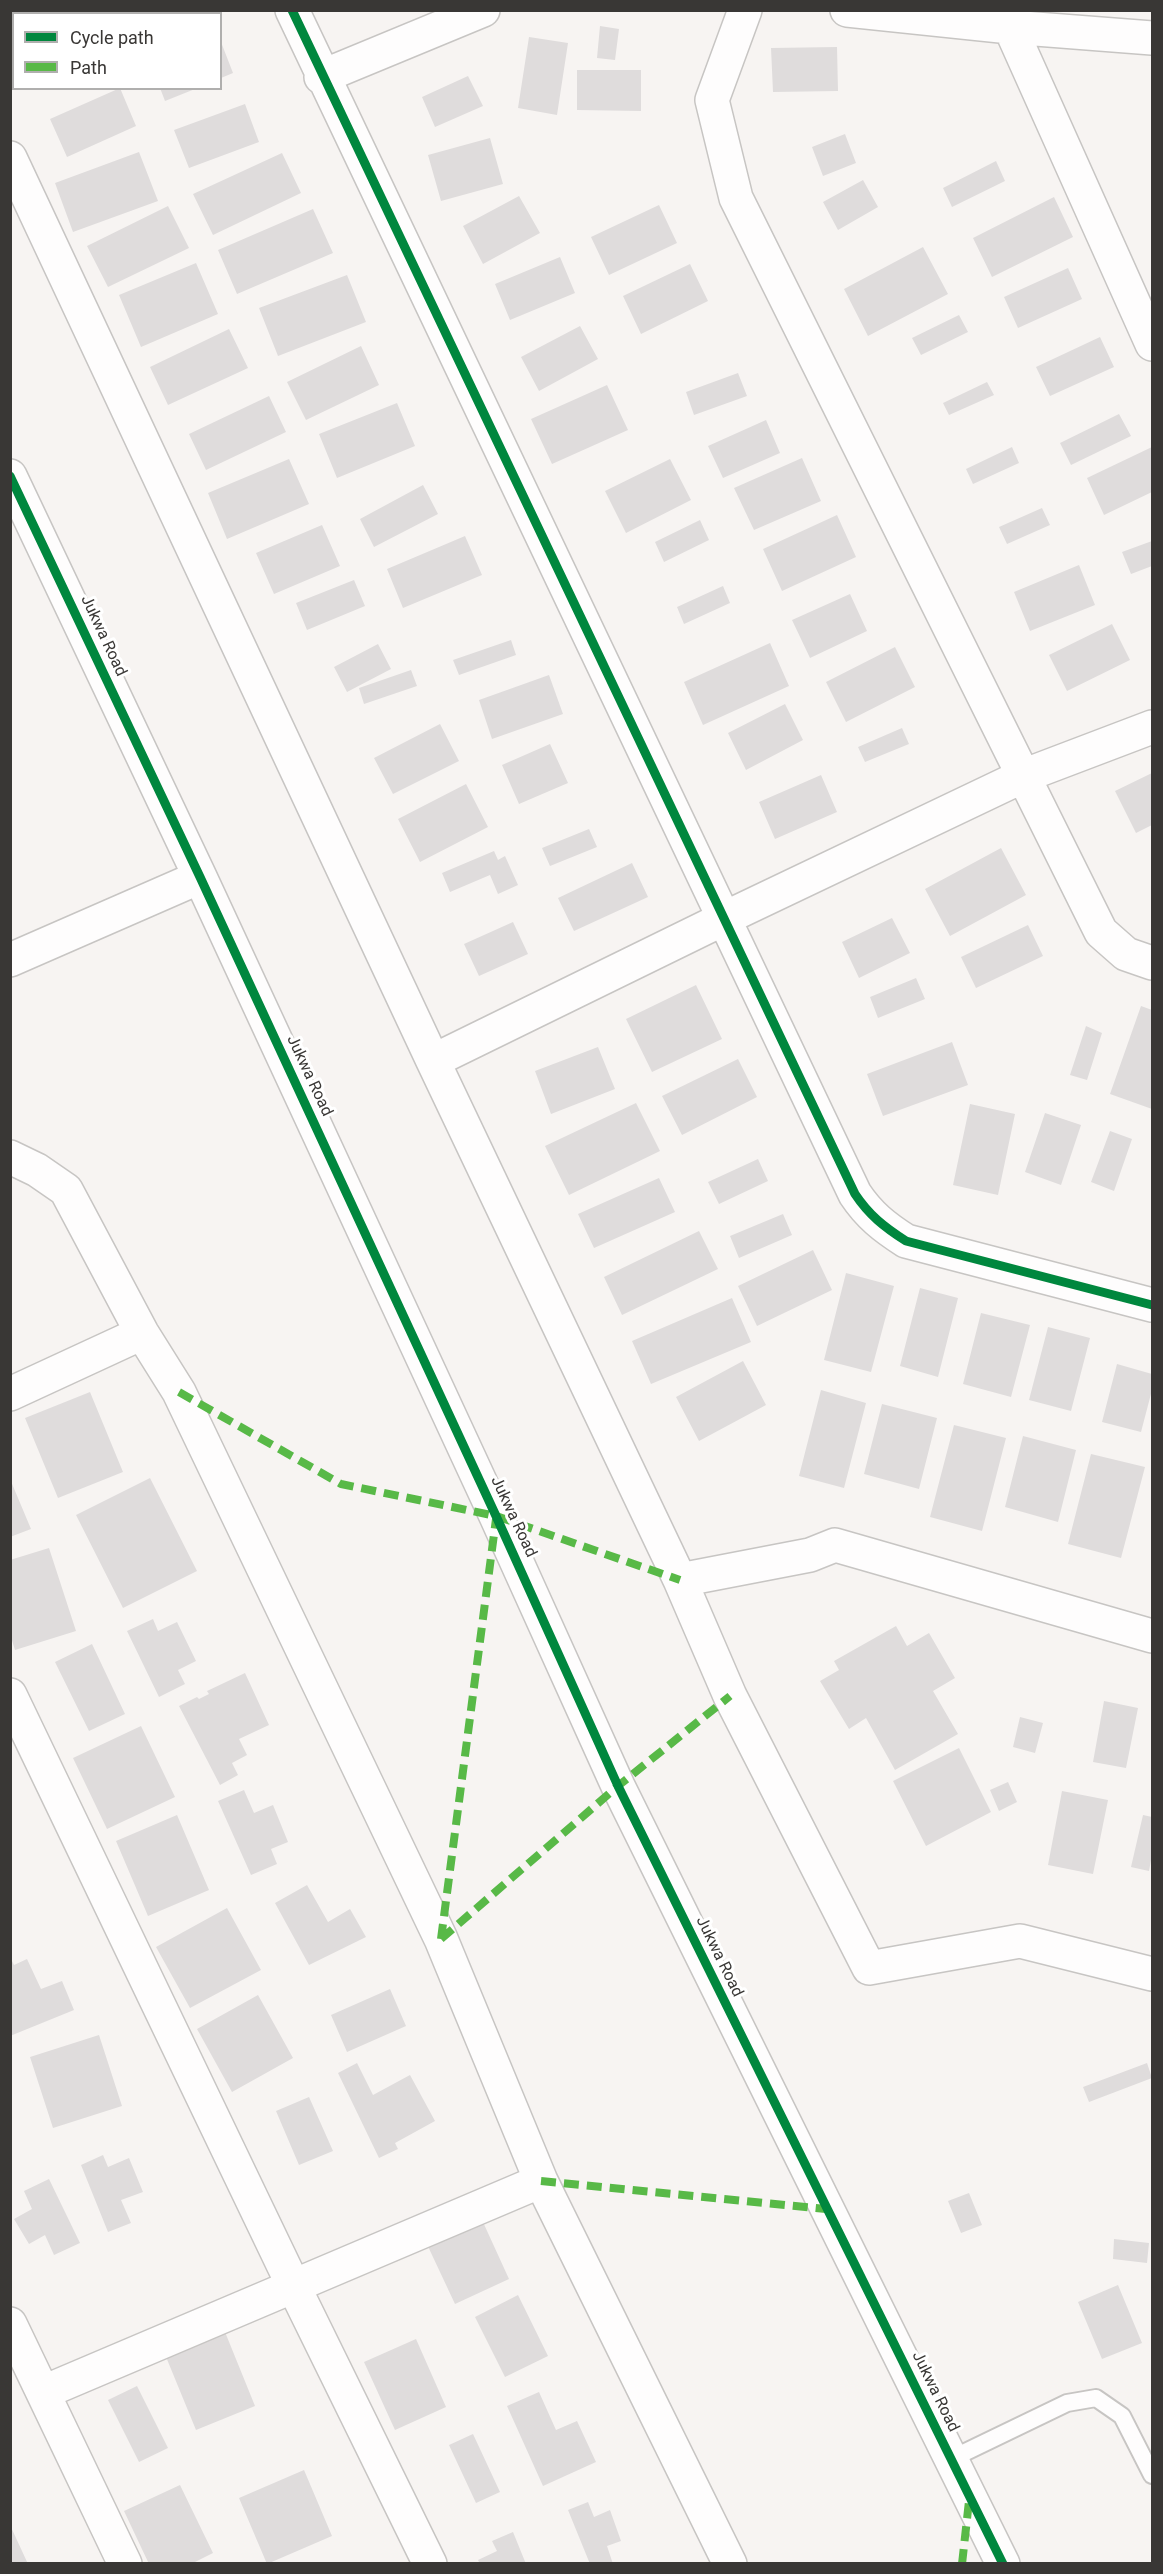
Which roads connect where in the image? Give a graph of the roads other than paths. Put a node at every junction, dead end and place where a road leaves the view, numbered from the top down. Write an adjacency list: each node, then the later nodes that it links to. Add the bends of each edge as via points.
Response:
1 (292, 10): 7 (street)
2 (483, 10): 7 (street)
3 (744, 10): 12 (street, via 712,100 736,198)
4 (847, 10): 5 (street)
5 (1010, 27): 6 (street); 9 (street)
6 (1152, 38)
7 (321, 77): 14 (street)
8 (10, 158): 17 (street)
9 (1152, 344)
10 (10, 476): 13 (street, Jukwa Road)
11 (1152, 727): 12 (street)
12 (1023, 776): 14 (street); 16 (street, via 1101,932 1126,954)
13 (200, 877): 15 (street); 30 (street, Jukwa Road, via 618,1786)
14 (723, 919): 17 (street); 19 (street, via 855,1194 868,1213 906,1241)
15 (10, 960)
16 (1152, 963)
17 (433, 1061): 22 (street)
18 (10, 1157): 20 (street, via 66,1190)
19 (1152, 1305)
20 (142, 1333): 21 (street); 26 (street, via 179,1392 441,1939)
21 (10, 1394)
22 (680, 1580): 23 (street, via 810,1555 835,1545); 25 (street, via 730,1696 868,1968 1020,1941)
23 (1152, 1636)
24 (10, 1695): 27 (street)
25 (1152, 1974)
26 (541, 2181): 27 (street); 34 (street)
27 (293, 2285): 29 (street); 33 (street)
28 (10, 2325): 29 (street)
29 (44, 2392): 32 (street)
30 (951, 2459): 31 (lane, via 1066,2403 1096,2398 1122,2416); 35 (street, Jukwa Road)
31 (1152, 2475)
32 (125, 2564)
33 (430, 2564)
34 (730, 2564)
35 (1002, 2564)

